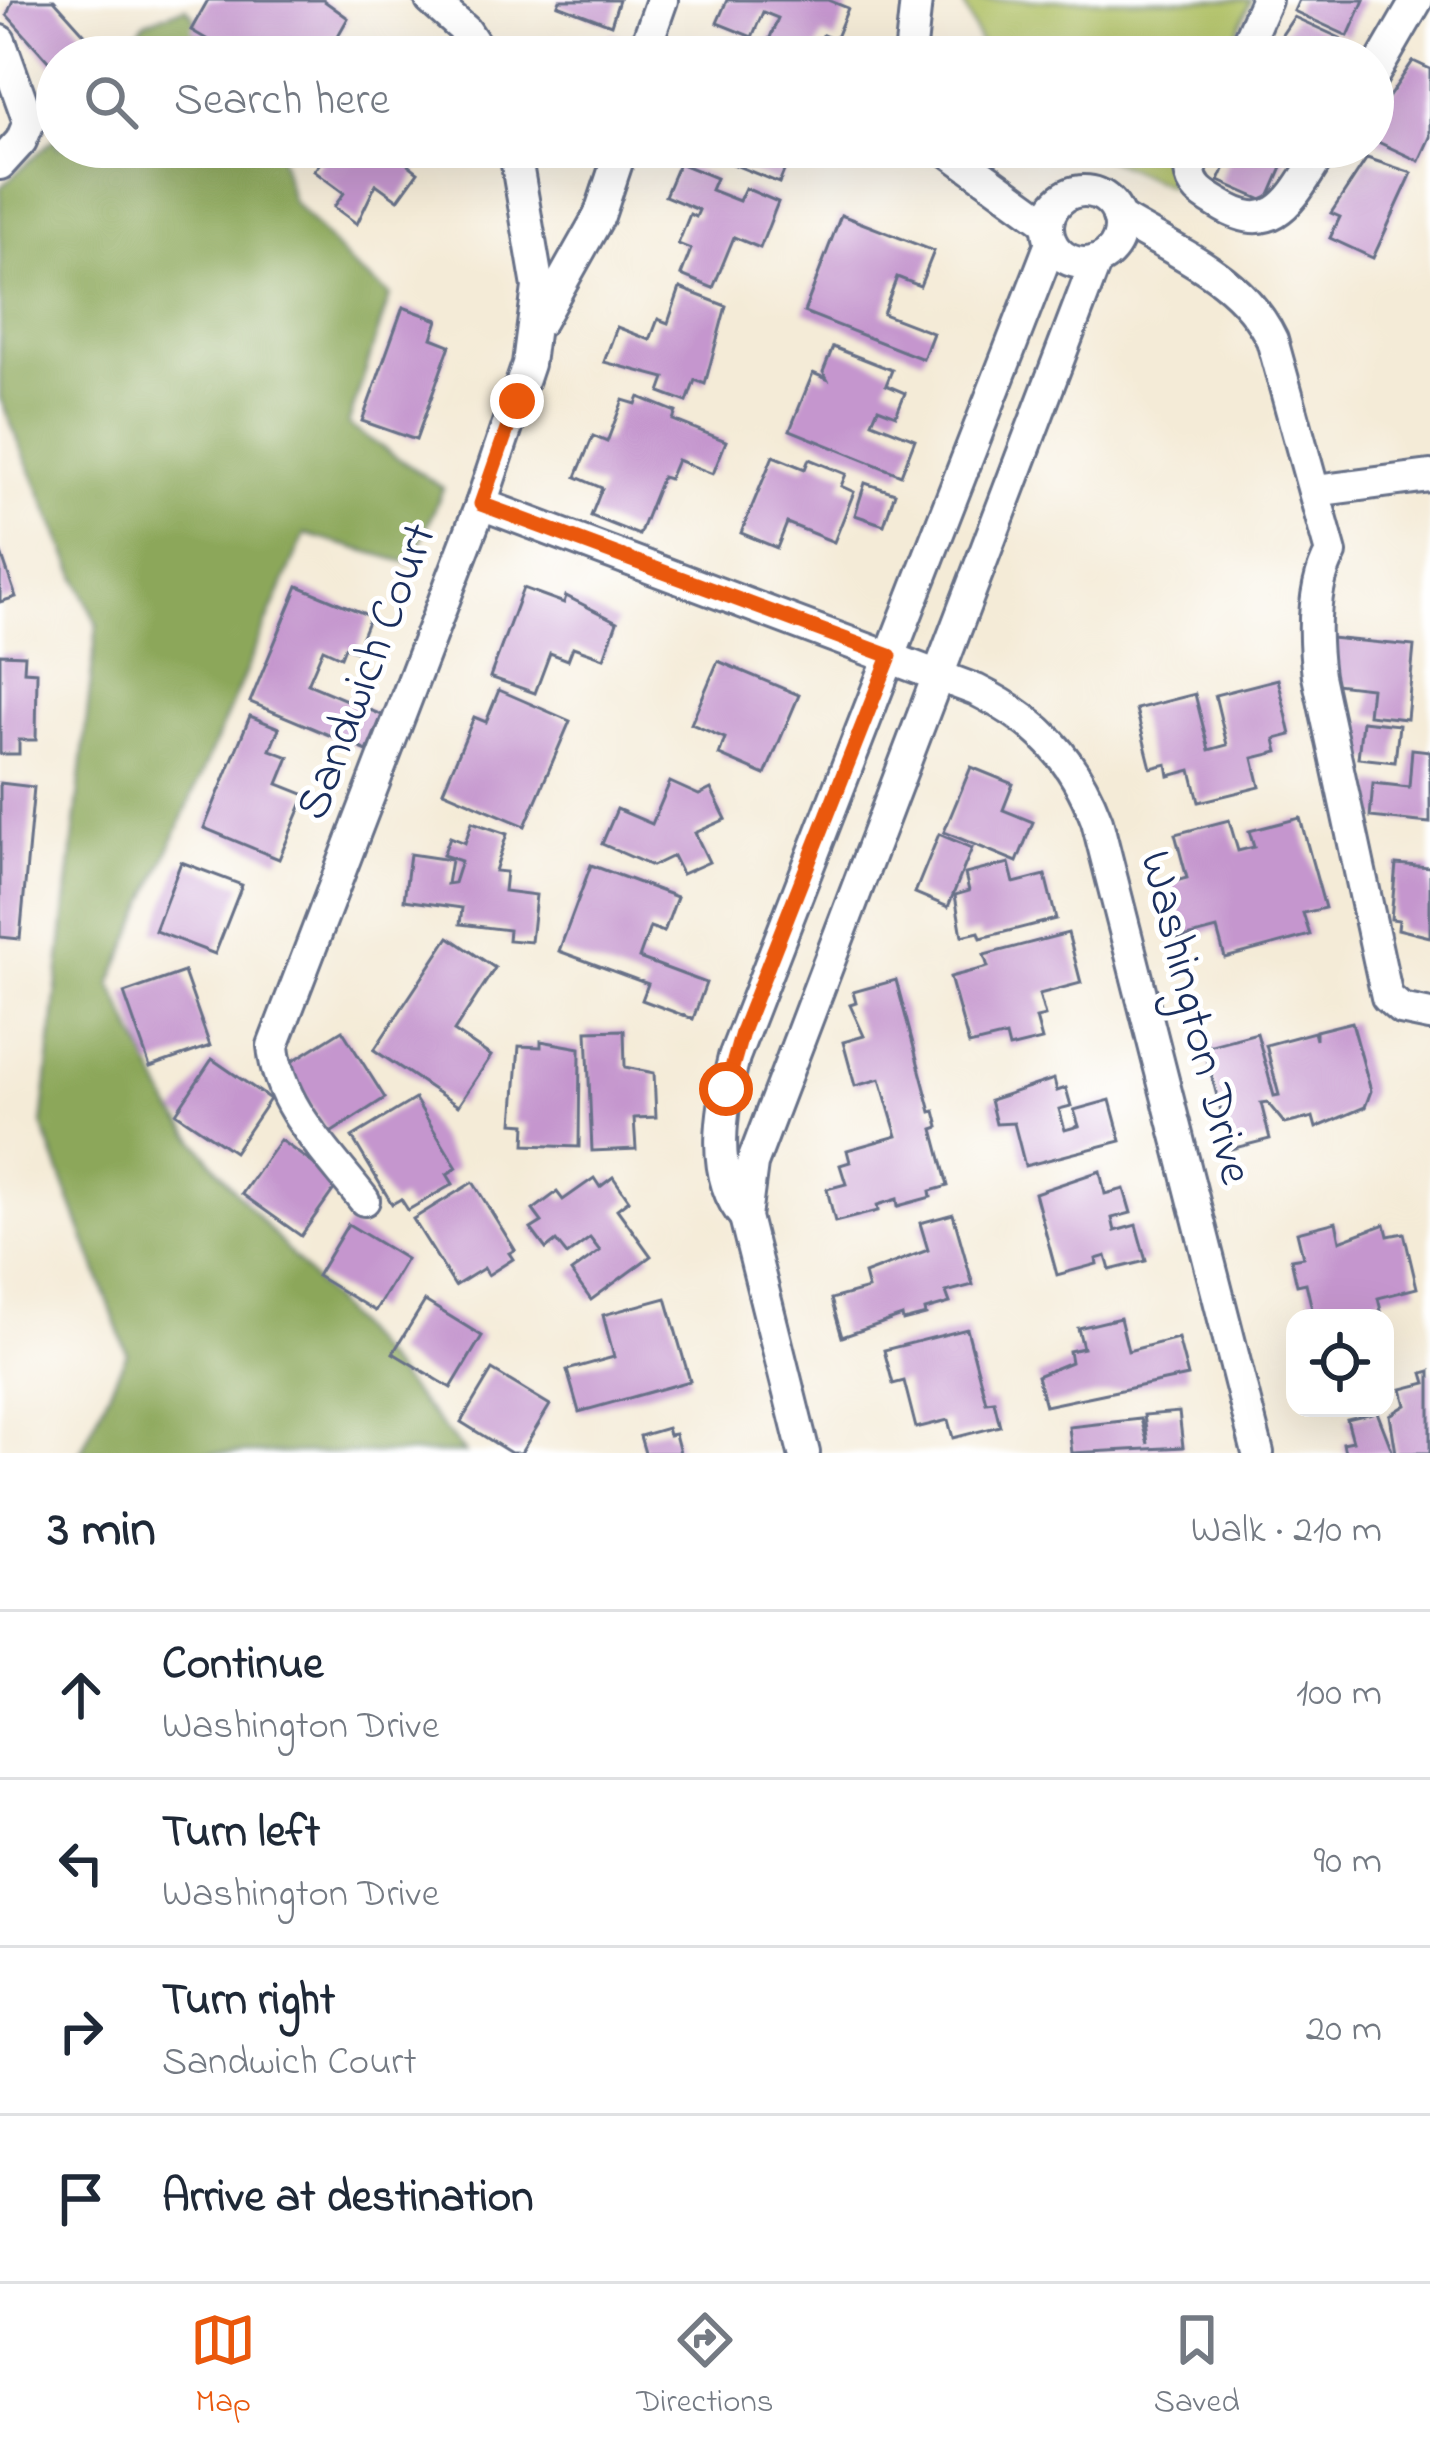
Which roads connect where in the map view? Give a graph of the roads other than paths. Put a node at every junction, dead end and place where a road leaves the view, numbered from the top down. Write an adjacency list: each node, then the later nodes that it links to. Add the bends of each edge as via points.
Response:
1 (431, 0): 6 (street)
2 (662, 0): 7 (street)
3 (916, 0): 8 (street)
4 (1266, 0): 9 (street)
5 (1417, 0): 10 (street)
6 (469, 36)
7 (649, 36)
8 (912, 36)
9 (1250, 36)
10 (1394, 40)
11 (0, 41): 12 (street, via 29,122)
12 (0, 164)
13 (518, 168): 22 (street, Sandwich Court, via 536,262)
14 (615, 168): 22 (street, via 599,216)
15 (968, 168): 18 (street)
16 (1193, 168): 17 (street, via 1195,186 1259,220 1283,208)
17 (1311, 168)
18 (1002, 185): 19 (street); 20 (street)
19 (1066, 195): 20 (street); 21 (street, via 1098,194)
20 (1049, 233): 21 (street, via 1070,260); 26 (street)
21 (1109, 242): 24 (street, via 1173,251 1230,284 1263,319); 27 (street)
22 (536, 326): 25 (street, Sandwich Court)
23 (1430, 476): 24 (street)
24 (1315, 491): 28 (street, via 1331,553 1314,629 1318,676 1387,997)
25 (481, 504): 26 (street, Washington Drive); 29 (street, Sandwich Court, via 273,1046 289,1101)
26 (890, 656): 27 (street, Washington Drive); 30 (street, via 734,1057 723,1110 724,1178)
27 (941, 676): 30 (street, via 759,1135); 32 (street, Washington Drive, via 1035,724 1087,795)
28 (1430, 1016)
29 (364, 1200)
30 (745, 1217): 31 (street)
31 (804, 1453)
32 (1258, 1453)

